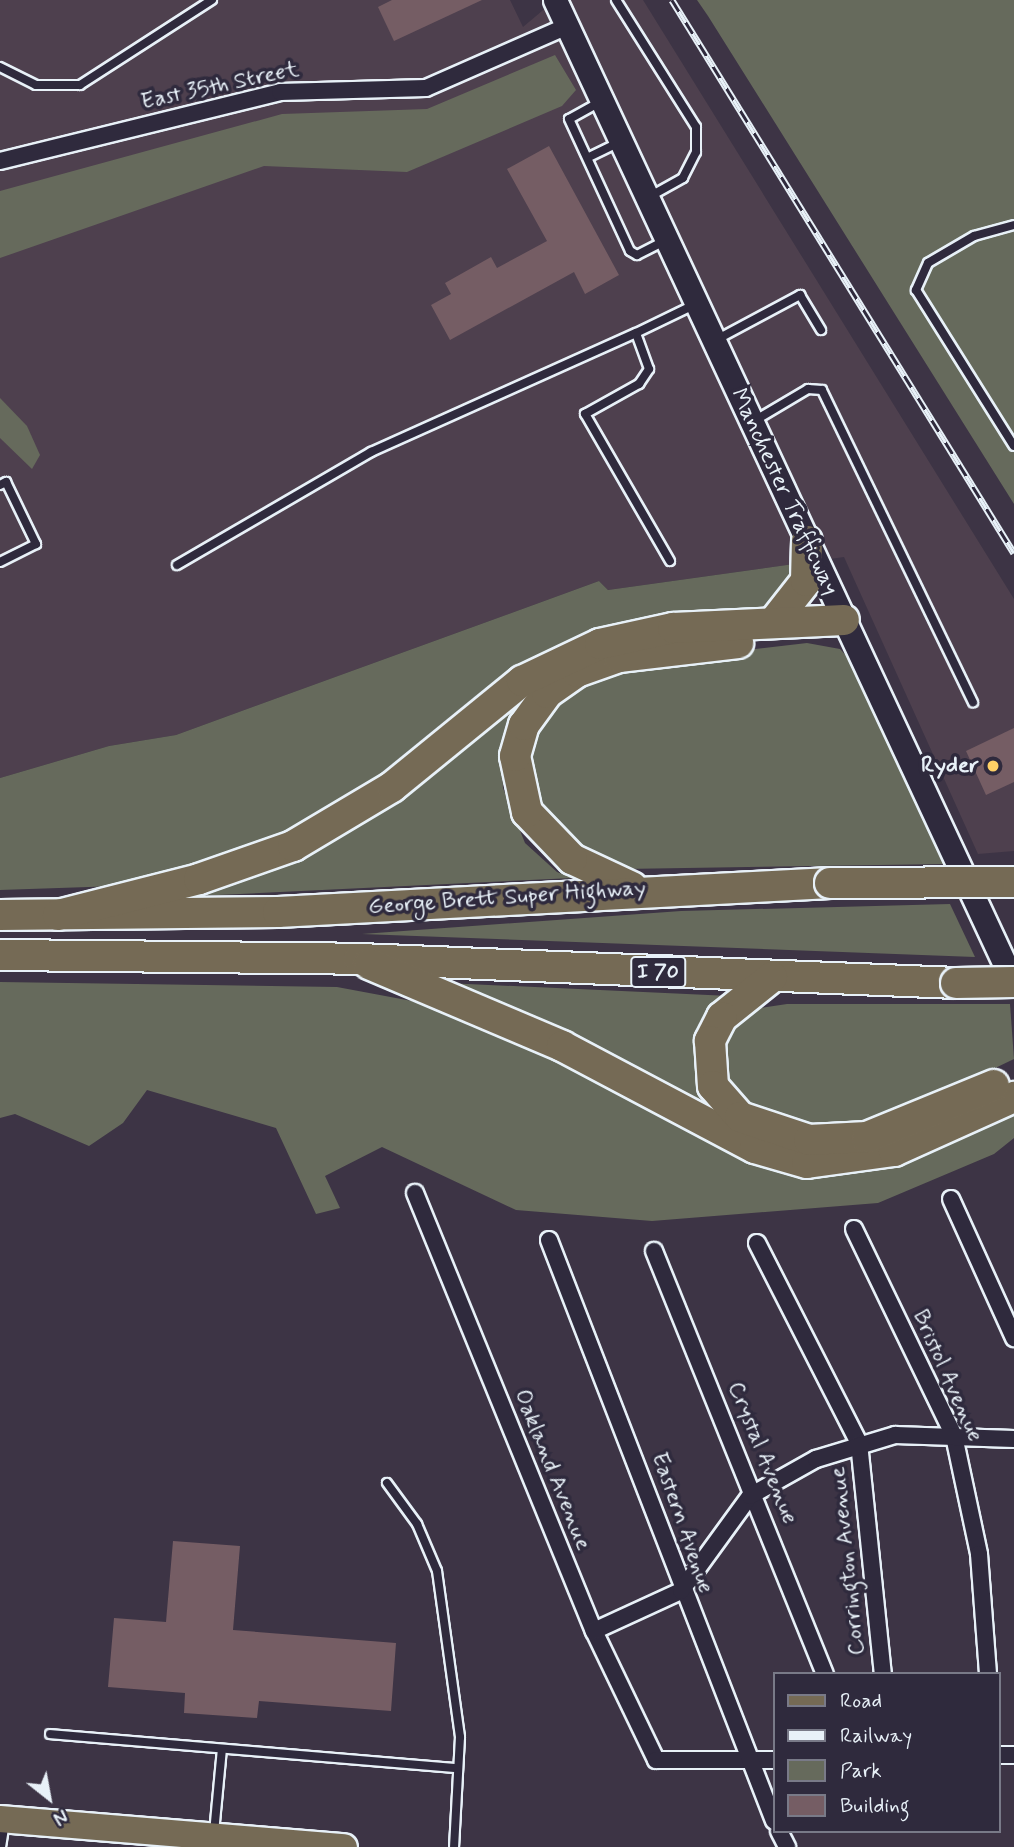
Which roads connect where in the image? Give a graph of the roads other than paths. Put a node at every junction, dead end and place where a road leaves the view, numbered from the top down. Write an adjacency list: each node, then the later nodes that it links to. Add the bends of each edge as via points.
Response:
1 (212, 0): 5 (lane, via 80,85 36,85)
2 (555, 0): 4 (main road, Manchester Trafficway)
3 (616, 0): 10 (lane, via 696,127 696,152 683,178)
4 (567, 26): 6 (main road, Manchester Trafficway); 9 (street, East 35th Street, via 426,88 280,92)
5 (0, 67)
6 (601, 101): 7 (main road, Manchester Trafficway); 8 (lane, via 569,119)
7 (621, 141): 8 (lane); 10 (main road, Manchester Trafficway)
8 (589, 157): 12 (lane, via 631,251 637,255)
9 (0, 161)
10 (647, 197): 12 (main road, Manchester Trafficway)
11 (1014, 225): 18 (lane, via 974,236 928,263 916,290)
12 (667, 240): 13 (main road, Manchester Trafficway)
13 (696, 304): 15 (lane); 16 (main road, Manchester Trafficway)
14 (821, 330): 16 (lane, via 800,295)
15 (636, 333): 21 (lane, via 649,369 639,384 585,414); 23 (lane, via 371,452)
16 (714, 341): 17 (main road, Manchester Trafficway)
17 (752, 423): 20 (main road, Manchester Trafficway); 26 (lane, via 808,389 821,390)
18 (1014, 446)
19 (0, 485): 22 (lane, via 6,482 36,544)
20 (807, 541): 24 (main road, Manchester Trafficway); 25 (highway, via 806,580)
21 (670, 561)
22 (0, 562)
23 (177, 565)
24 (844, 620): 25 (highway); 28 (highway, via 792,636 619,657 577,672 547,693 524,725 516,756 527,812 572,859); 34 (main road, Manchester Trafficway)
25 (773, 623): 30 (highway, via 673,628 600,644 522,681 392,787 293,846 199,879)
26 (973, 702)
27 (1014, 882): 28 (highway, George Brett Super Highway, bridge)
28 (639, 889): 30 (highway, George Brett Super Highway, via 292,911)
29 (0, 915): 30 (highway, George Brett Super Highway)
30 (58, 915)
31 (0, 955): 32 (highway, I 70)
32 (359, 959): 33 (highway, I 70); 36 (highway, via 562,1046 755,1149 798,1161 853,1161 894,1151)
33 (772, 976): 34 (highway, I 70, bridge); 35 (highway, via 722,1017 710,1041 708,1064 723,1102 765,1129 809,1140 867,1137)
34 (1014, 983)
35 (1014, 1079)
36 (1014, 1097)
37 (415, 1193): 50 (street, Oakland Avenue)
38 (951, 1199): 43 (street)
39 (854, 1229): 44 (street, Bristol Avenue)
40 (549, 1240): 49 (street, Eastern Avenue)
41 (757, 1243): 46 (street)
42 (654, 1251): 48 (street, Crystal Avenue)
43 (1014, 1338)
44 (954, 1436): 45 (street); 46 (street); 53 (street, Bristol Avenue, via 979,1554)
45 (1014, 1439)
46 (859, 1443): 48 (street); 52 (street, Corrington Avenue)
47 (387, 1483): 58 (lane, via 417,1524 437,1571 454,1678)
48 (754, 1493): 49 (street); 51 (street, Crystal Avenue)
49 (681, 1591): 50 (street); 57 (street, Eastern Avenue)
50 (594, 1630): 57 (street, Oakland Avenue, via 656,1760)
51 (824, 1672)
52 (883, 1672)
53 (988, 1672)
54 (50, 1734): 55 (lane)
55 (222, 1749): 58 (lane); 61 (lane)
56 (772, 1760): 57 (street)
57 (747, 1762): 59 (street, Eastern Avenue)
58 (457, 1768): 64 (lane)
59 (772, 1817)
60 (3, 1819): 61 (main road); 62 (lane)
61 (209, 1839): 63 (main road)
62 (1, 1847)
63 (344, 1847)
64 (454, 1847)

